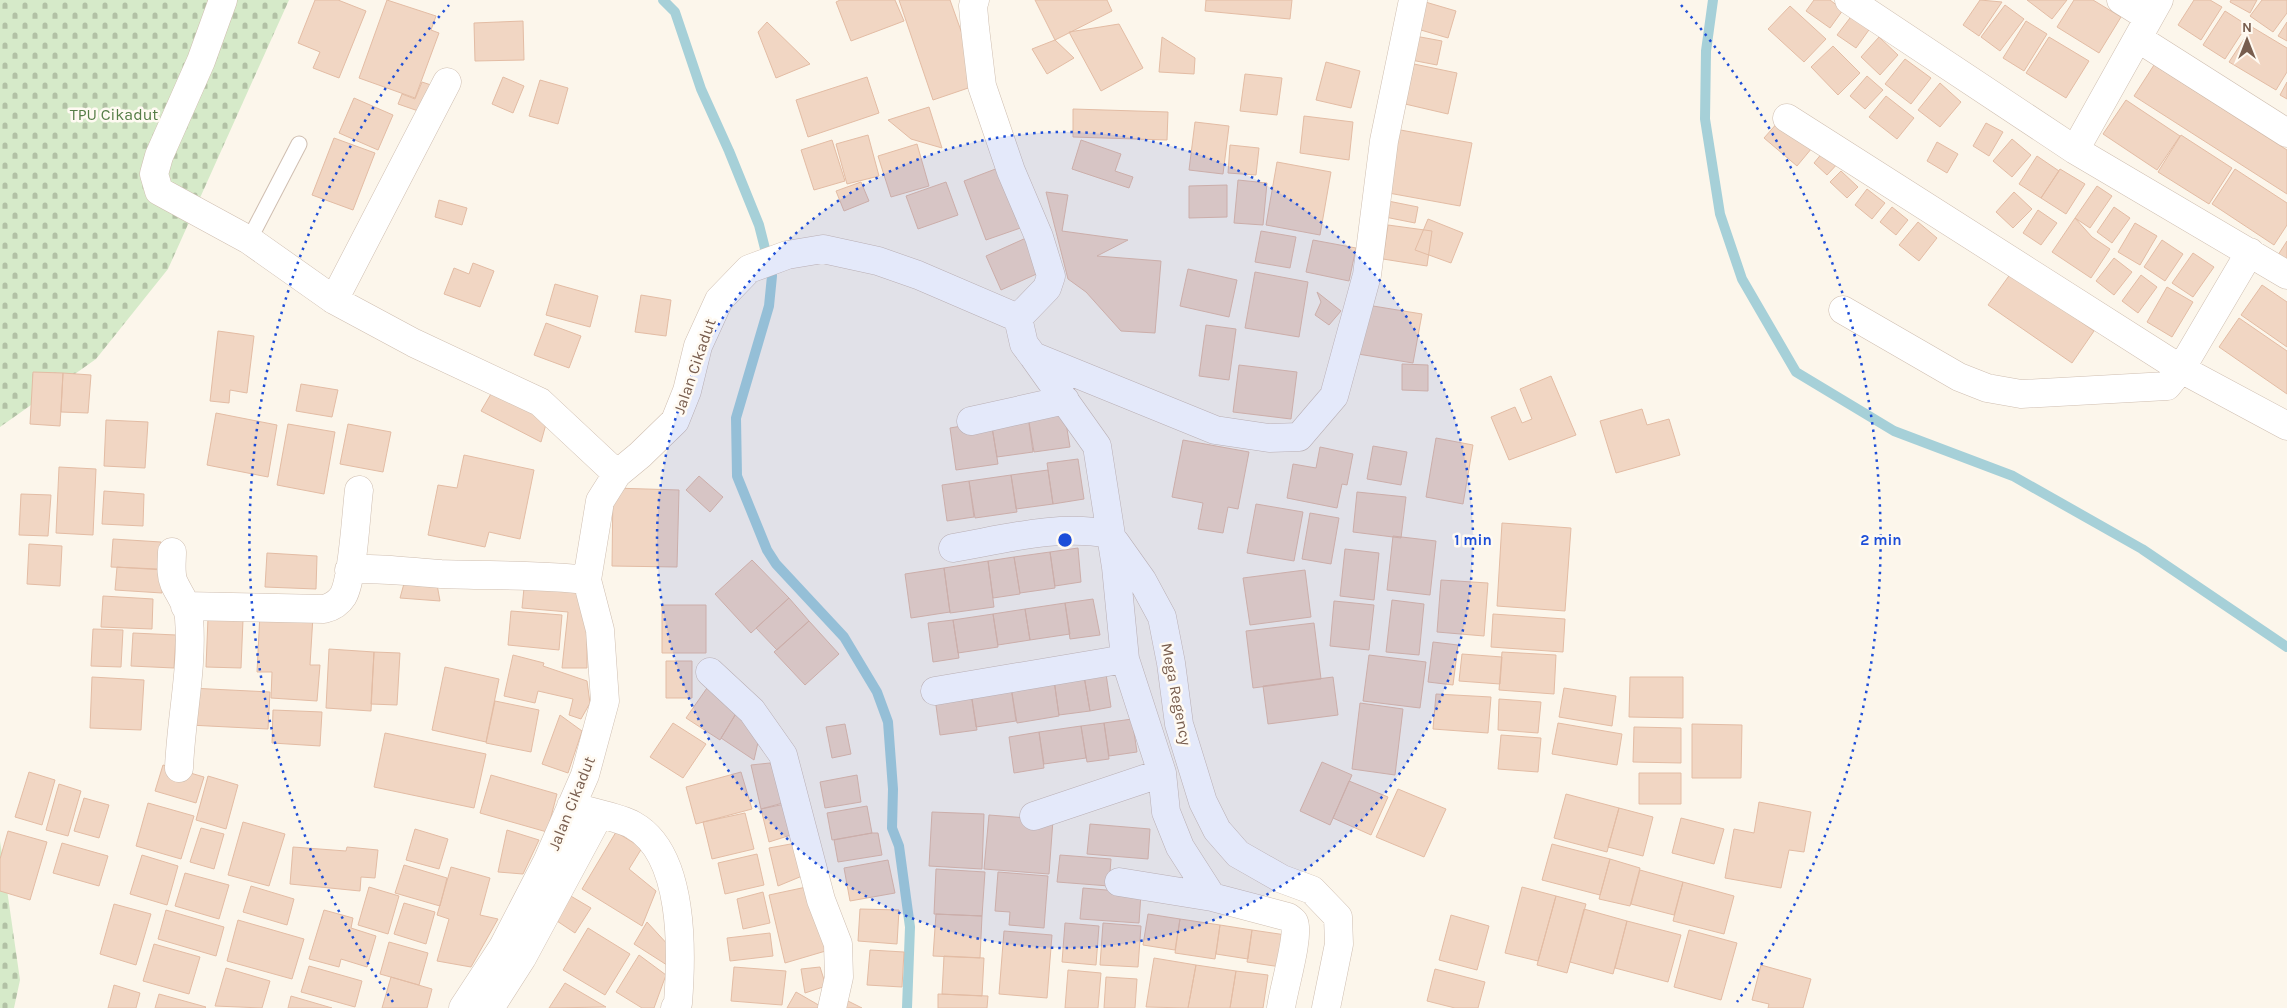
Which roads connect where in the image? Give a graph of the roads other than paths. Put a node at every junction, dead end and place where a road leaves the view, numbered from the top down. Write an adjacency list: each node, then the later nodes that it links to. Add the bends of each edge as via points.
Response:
1 (222, 0): 12 (street, via 201,62 154,174 159,191)
2 (975, 0): 17 (street, via 974,28 982,86 1051,276 1043,292)
3 (1413, 0): 18 (street, via 1384,141 1368,275 1334,396 1299,437 1269,438 1215,430)
4 (1849, 0): 11 (street)
5 (2121, 0): 6 (street)
6 (2148, 19): 9 (street); 11 (street)
7 (448, 82): 15 (street)
8 (1788, 118): 19 (street)
9 (2287, 133)
10 (299, 144): 12 (lane)
11 (2076, 150): 13 (street)
12 (249, 240): 15 (street)
13 (2250, 252): 14 (street); 19 (street)
14 (2287, 275)
15 (334, 300): 23 (street, via 414,343 540,402)
16 (1843, 310): 19 (street, via 1959,377 1987,388 2021,394 2167,386)
17 (1018, 318): 18 (street, Mega Regency, via 1024,344); 23 (street, Jalan Cikadut, via 918,275 878,261 823,249 787,255 749,268 719,300 698,346 687,392 675,421)
18 (1033, 356): 20 (street, Mega Regency)
19 (2181, 370): 22 (street)
20 (1065, 400): 21 (street); 25 (street, Mega Regency, via 1097,446)
21 (971, 421)
22 (2287, 426)
23 (617, 474): 29 (street, Jalan Cikadut, via 600,501)
24 (359, 490): 28 (street)
25 (1110, 534): 26 (street, via 1056,530); 31 (street, Mega Regency); 46 (street, Mega Regency, via 1162,616 1179,724 1203,802 1217,830 1238,854 1282,879 1312,890 1338,917 1339,944)
26 (953, 548)
27 (172, 552): 30 (street, via 174,582)
28 (349, 570): 29 (street, via 558,576); 30 (street, via 343,596 333,607)
29 (587, 580): 36 (street, Jalan Cikadut, via 600,630 605,701 585,775)
30 (185, 606): 34 (street, via 189,616 188,678)
31 (1124, 659): 33 (street); 35 (street, Mega Regency)
32 (710, 672): 44 (street, via 752,711 783,755 821,900 838,944 839,977)
33 (934, 691)
34 (179, 768)
35 (1162, 773): 38 (street); 40 (street, Mega Regency, via 1166,812 1177,838)
36 (571, 806): 37 (street); 41 (street, Jalan Cikadut, via 547,862 503,947)
37 (598, 815): 42 (street, via 522,958); 43 (street, via 633,825 656,844 668,869 681,963)
38 (1034, 816)
39 (1119, 882): 40 (street)
40 (1212, 897): 45 (street, via 1288,917 1294,922 1292,952)
41 (463, 1008)
42 (490, 1008)
43 (675, 1008)
44 (832, 1008)
45 (1281, 1008)
46 (1326, 1008)

